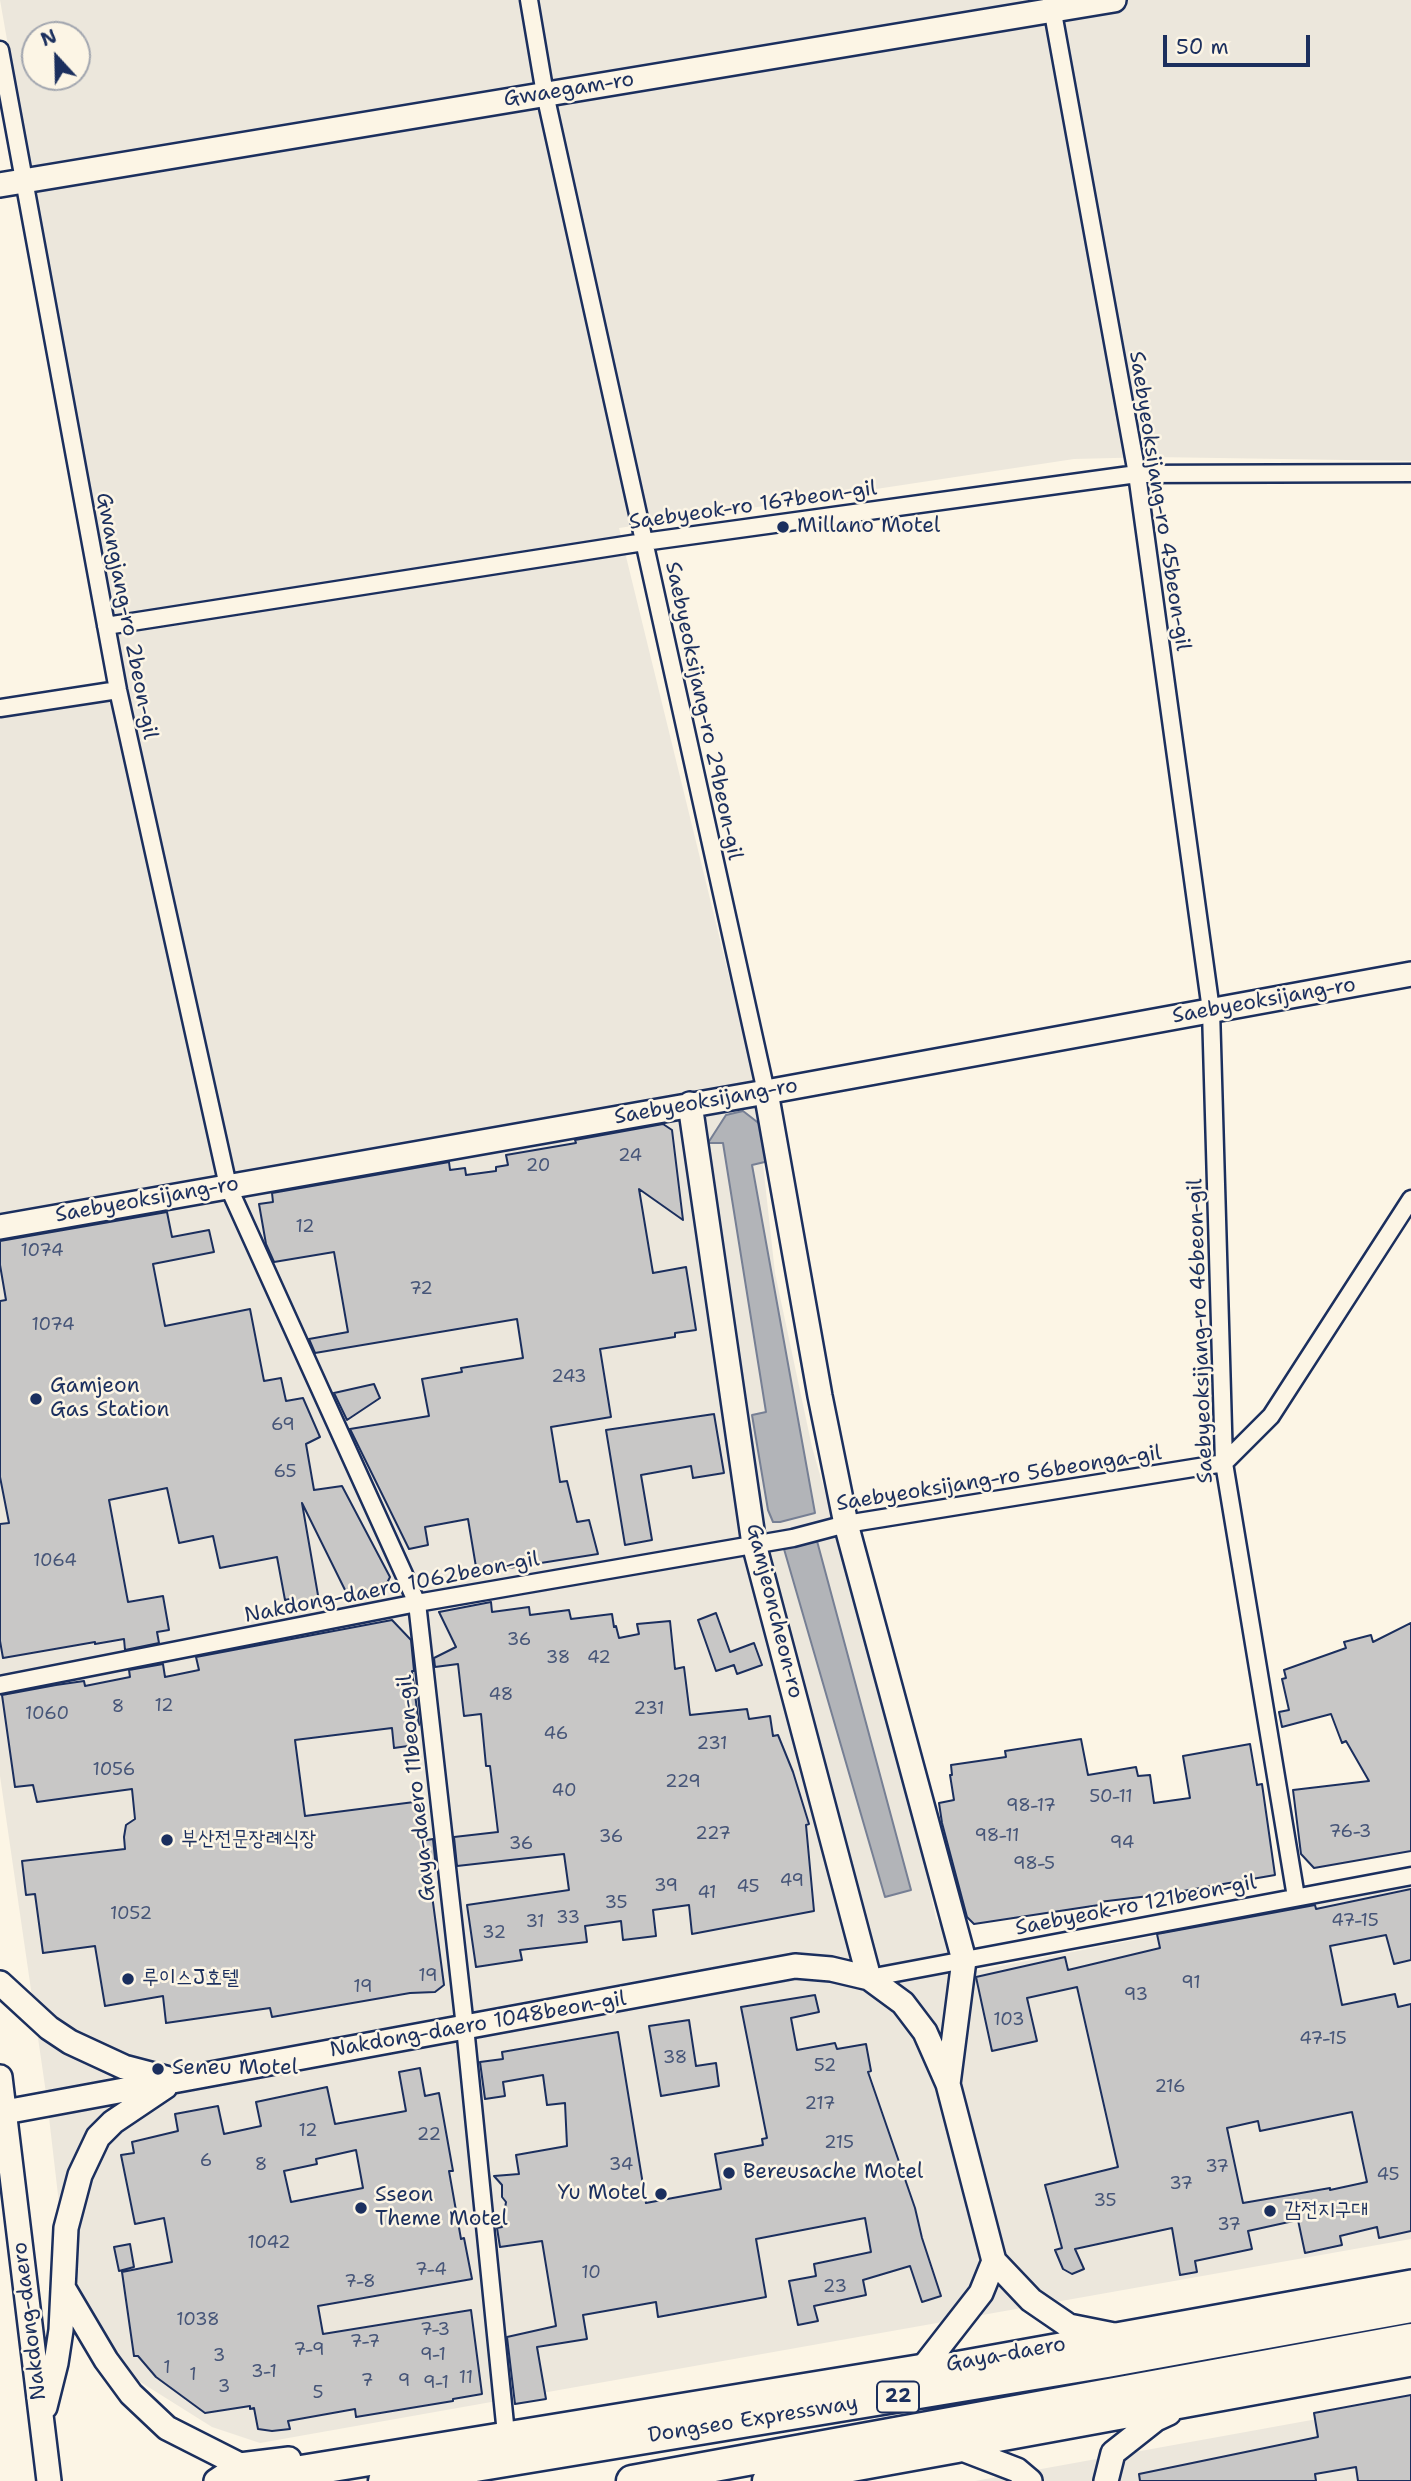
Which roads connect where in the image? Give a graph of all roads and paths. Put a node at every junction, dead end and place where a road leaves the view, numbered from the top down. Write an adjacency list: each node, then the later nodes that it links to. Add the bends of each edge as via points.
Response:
1 (529, 0): 5 (street, Saebyeoksijang-ro 29beon-gil)
2 (1114, 0): 3 (main road, Gwaegam-ro)
3 (1051, 5): 5 (main road, Gwaegam-ro); 9 (street, Saebyeoksijang-ro 45beon-gil)
4 (0, 50): 6 (street, Gwangjang-ro 2beon-gil)
5 (545, 94): 6 (main road, Gwaegam-ro); 10 (street, Saebyeoksijang-ro 29beon-gil)
6 (24, 181): 7 (main road, Gwaegam-ro); 11 (street, Gwangjang-ro 2beon-gil)
7 (0, 185)
8 (1411, 473): 9 (street, Saebyeok-ro 167beon-gil)
9 (1137, 474): 10 (street, Saebyeok-ro 167beon-gil); 15 (street, Saebyeoksijang-ro 45beon-gil)
10 (644, 542): 11 (street, Saebyeok-ro 167beon-gil); 16 (street, Saebyeoksijang-ro 29beon-gil)
11 (106, 626): 12 (street, Gwangjang-ro 2beon-gil)
12 (118, 690): 13 (street); 18 (street, Gwangjang-ro 2beon-gil)
13 (0, 708)
14 (1411, 974): 15 (main road, Saebyeoksijang-ro)
15 (1211, 1010): 16 (main road, Saebyeoksijang-ro); 21 (street, Saebyeoksijang-ro 46beon-gil)
16 (766, 1091): 17 (main road, Saebyeoksijang-ro); 22 (main road)
17 (690, 1104): 18 (main road, Saebyeoksijang-ro); 24 (main road, Gamjeoncheon-ro)
18 (228, 1186): 20 (main road, Saebyeoksijang-ro); 25 (street, Gaya-daero 11beon-gil)
19 (1411, 1199): 21 (street, via 1271,1416)
20 (0, 1227)
21 (1224, 1463): 22 (street, Saebyeoksijang-ro 56beonga-gil); 28 (street, Saebyeoksijang-ro 46beon-gil)
22 (846, 1524): 23 (street, Saebyeoksijang-ro 56beonga-gil); 29 (main road)
23 (793, 1538): 24 (street, Nakdong-daero 1062beon-gil)
24 (754, 1544): 25 (street, Nakdong-daero 1062beon-gil); 30 (main road, Gamjeoncheon-ro)
25 (417, 1602): 26 (street, Nakdong-daero 1062beon-gil); 32 (street, Gaya-daero 11beon-gil)
26 (0, 1685)
27 (1411, 1875): 28 (street, Saebyeok-ro 121beon-gil)
28 (1296, 1897): 29 (street, Saebyeok-ro 121beon-gil)
29 (964, 1960): 30 (street, Saebyeok-ro 121beon-gil); 35 (main road)
30 (869, 1978): 32 (main road, Nakdong-daero 1048beon-gil, via 795,1966); 35 (main road, via 903,2003 925,2032)
31 (0, 1983): 34 (main road, via 70,2042 124,2067)
32 (465, 2027): 34 (main road, Nakdong-daero 1048beon-gil); 47 (street, Gaya-daero 11beon-gil)
33 (0, 2077): 36 (main road, Nakdong-daero)
34 (176, 2080): 36 (main road, Nakdong-daero 1048beon-gil); 39 (main road, via 98,2137 72,2199)
35 (948, 2084): 37 (main road)
36 (5, 2112): 46 (main road, Nakdong-daero)
37 (994, 2262): 41 (main road, via 1031,2300 1069,2326); 44 (main road, via 981,2293)
38 (1411, 2283): 41 (main road, Gaya-daero)
39 (64, 2289): 46 (main road, via 56,2363); 49 (main road, via 131,2395 167,2428)
40 (1411, 2308): 53 (highway, Dongseo Expressway / 22)
41 (1114, 2335): 44 (main road, Gaya-daero)
42 (1411, 2339): 54 (highway, Dongseo Expressway / 22)
43 (1411, 2364): 45 (main road)
44 (921, 2370): 47 (main road, via 871,2365); 49 (highway, via 475,2443); 52 (main road, Gaya-daero, via 876,2390)
45 (1185, 2405): 48 (main road); 59 (main road, via 1156,2419 1113,2453)
46 (42, 2421): 50 (main road, Nakdong-daero)
47 (505, 2424): 49 (main road)
48 (957, 2447): 55 (main road, via 883,2449); 56 (highway); 57 (main road, via 890,2474); 58 (main road, via 1017,2470)
49 (240, 2473): 51 (main road)
50 (48, 2481)
51 (216, 2481)
52 (313, 2481)
53 (384, 2481)
54 (632, 2481)
55 (704, 2481)
56 (768, 2481)
57 (852, 2481)
58 (1030, 2481)
59 (1106, 2481)

